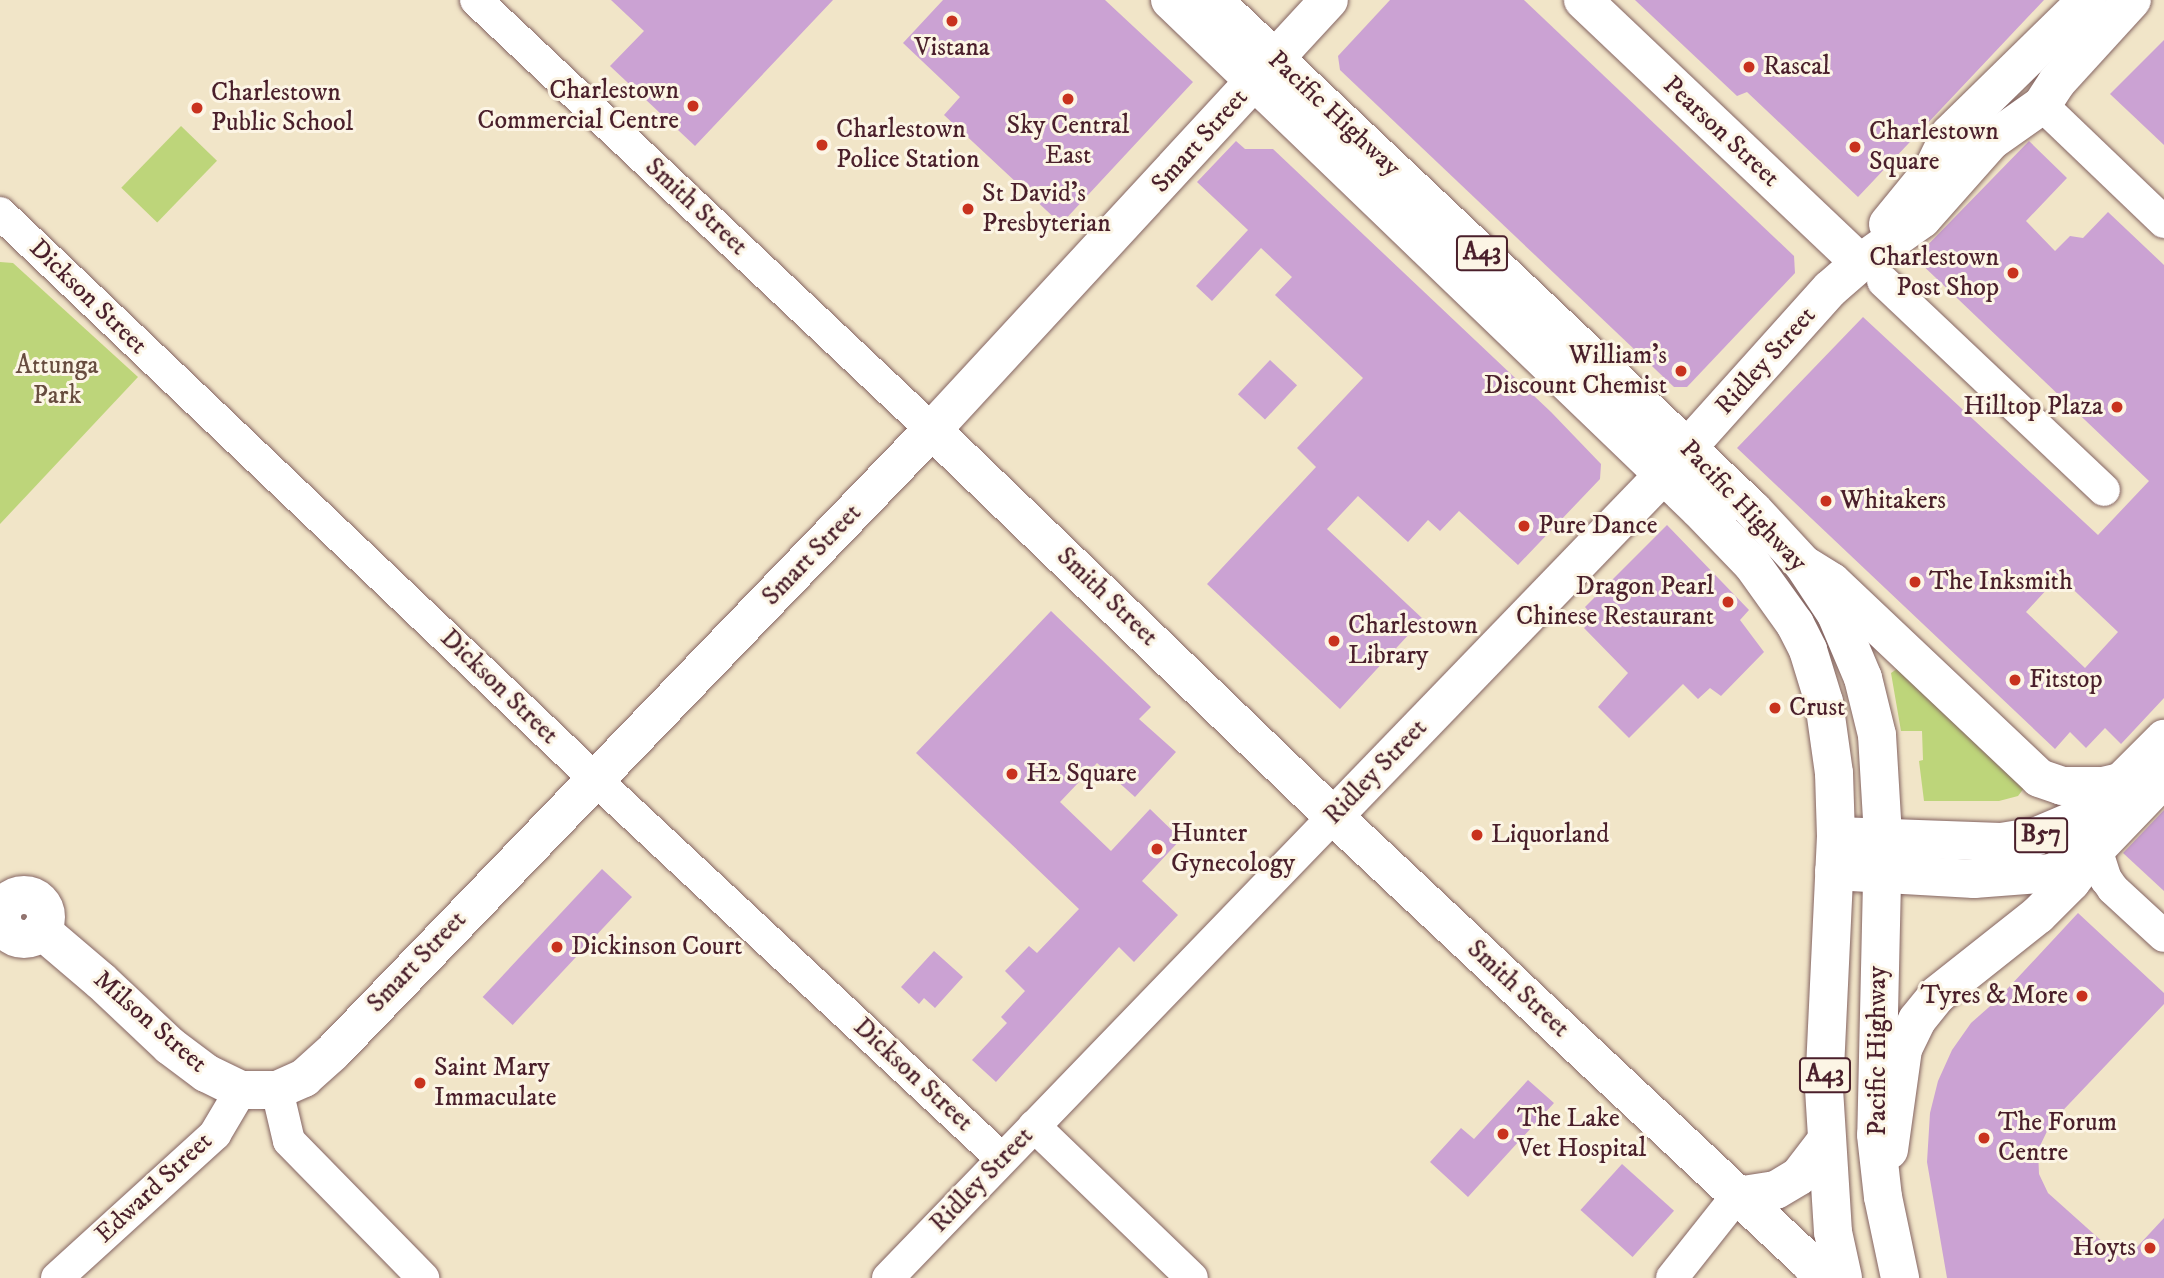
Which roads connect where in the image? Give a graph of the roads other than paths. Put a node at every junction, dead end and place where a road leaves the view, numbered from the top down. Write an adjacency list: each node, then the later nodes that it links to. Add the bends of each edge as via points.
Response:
1 (476, 0): 13 (street, Smith Street)
2 (1170, 0): 8 (main road, Pacific Highway / A43)
3 (1213, 0): 8 (main road, Pacific Highway / A43)
4 (1329, 0): 8 (main road, Smart Street)
5 (1583, 0): 12 (main road, Pearson Street)
6 (2087, 0): 9 (main road, Ridley Street)
7 (2132, 0): 9 (main road, Ridley Street)
8 (1265, 70): 13 (main road, Smart Street); 14 (main road, Pacific Highway / A43); 15 (main road, Pacific Highway / A43)
9 (2043, 82): 11 (street); 12 (main road, Ridley Street, via 2007,75 1984,104 1963,146 1933,169 1907,198)
10 (0, 213): 20 (street, Dickson Street)
11 (2164, 222)
12 (1872, 272): 14 (main road, Ridley Street, via 1822,297); 16 (street)
13 (932, 429): 20 (main road, Smart Street); 22 (main road, Smith Street)
14 (1688, 448): 15 (main road, Ridley Street); 17 (main road, Pacific Highway / A43)
15 (1663, 475): 22 (main road, Ridley Street); 24 (main road, Pacific Highway / A43, via 1752,564 1808,650 1829,726)
16 (2104, 490)
17 (1803, 564): 21 (main road, via 1832,582 2039,778 2062,786); 25 (main road, Pacific Highway / A43, via 1836,614 1863,678 1877,736)
18 (2164, 739): 21 (main road, B57)
19 (2164, 778): 23 (main road, B57)
20 (596, 780): 28 (main road, Smart Street, via 332,1053 303,1078); 31 (street, Dickson Street)
21 (2124, 781): 25 (main road, B57, via 2056,830 2001,842)
22 (1334, 816): 29 (street, Ridley Street); 32 (main road, Smith Street)
23 (2096, 849): 25 (main road, B57, via 2063,869 1974,879); 27 (street, via 2113,889); 33 (main road, via 2038,915 1937,995 1917,1020 1903,1049)
24 (1835, 853): 25 (main road, B57); 30 (main road, Pacific Highway / A43, via 1824,1089)
25 (1883, 855): 33 (main road, Pacific Highway / A43, via 1876,1135)
26 (12, 917): 28 (main road, Milson Street, via 101,981 206,1073)
27 (2164, 936)
28 (259, 1090): 34 (street, Edward Street); 35 (street, via 289,1142)
29 (1034, 1126): 31 (street, Ridley Street); 37 (street)
30 (1826, 1141): 32 (main road, via 1798,1176 1776,1189); 40 (main road, Pacific Highway / A43, via 1833,1232)
31 (1002, 1159): 36 (street, Ridley Street)
32 (1737, 1196): 38 (street); 39 (main road, Smith Street)
33 (1883, 1197): 41 (main road, Pacific Highway / A43)
34 (57, 1278)
35 (423, 1278)
36 (888, 1278)
37 (1192, 1278)
38 (1672, 1278)
39 (1821, 1278)
40 (1843, 1278)
41 (1900, 1278)

